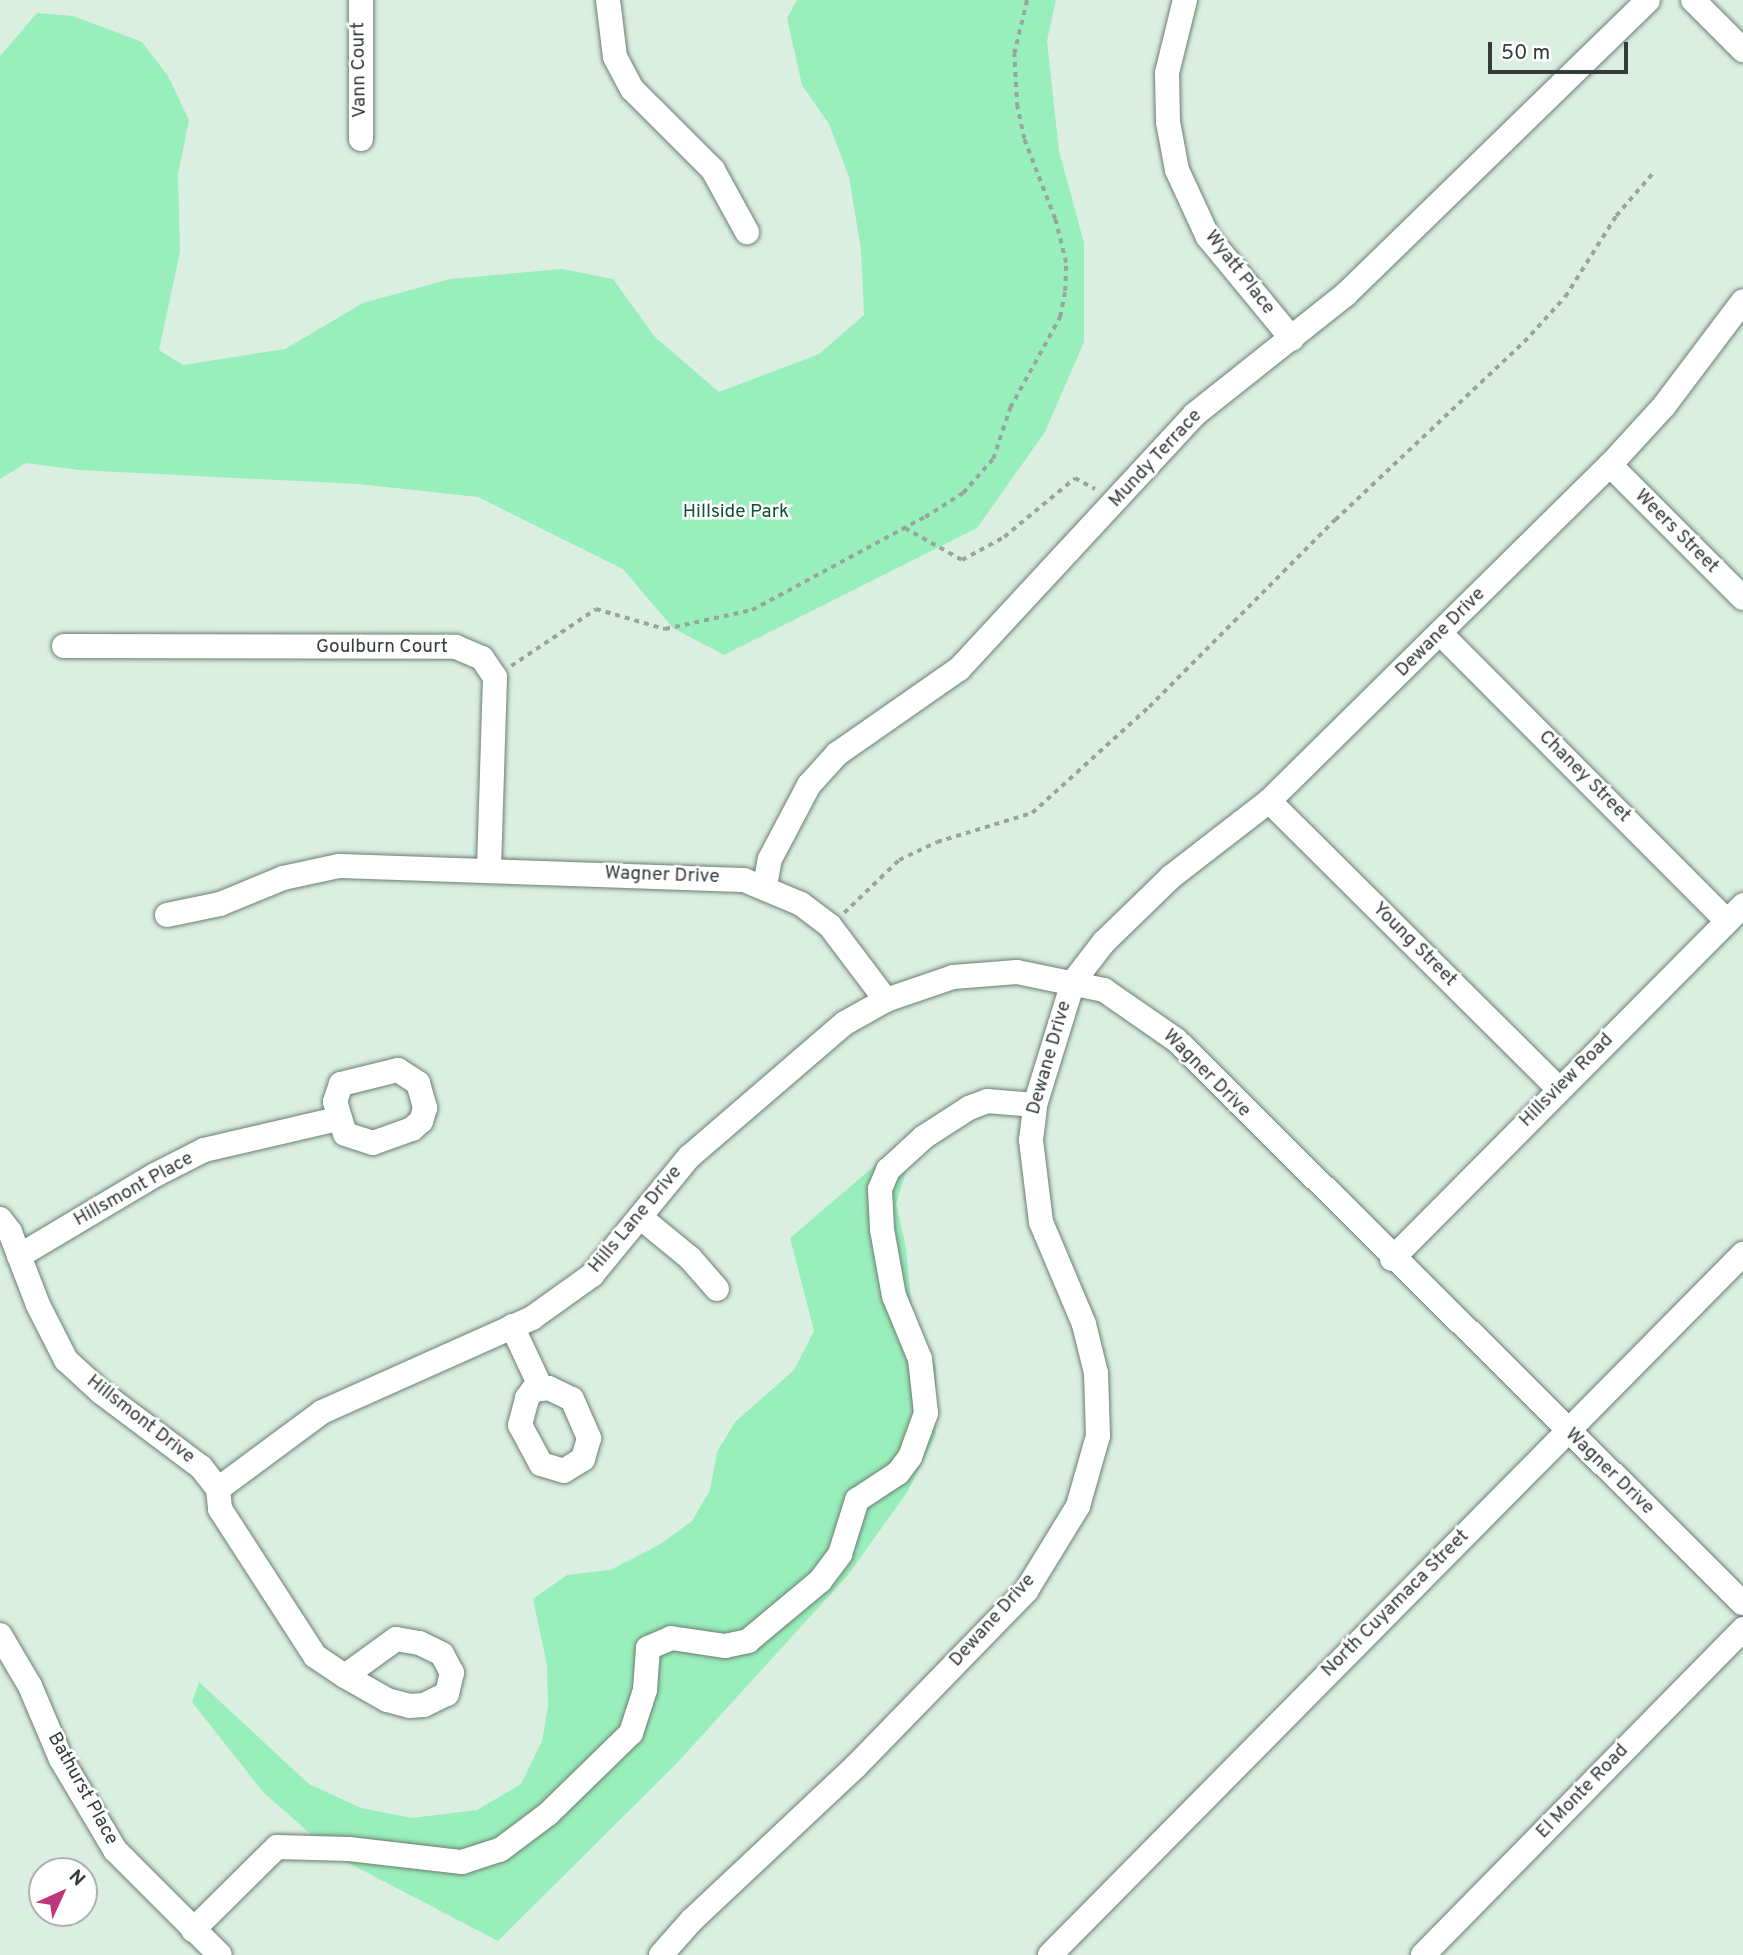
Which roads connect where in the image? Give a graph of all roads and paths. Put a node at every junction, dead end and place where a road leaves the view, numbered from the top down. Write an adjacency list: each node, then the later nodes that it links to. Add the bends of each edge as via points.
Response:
1 (361, 0): 8 (street, Vann Court)
2 (608, 0): 10 (street, via 615,57 632,89 713,170)
3 (1027, 0): 15 (path, via 1014,54 1017,107 1066,263 1060,317 1010,408 992,459 963,493)
4 (1185, 0): 12 (street, Wyatt Place, via 1167,73 1168,122 1177,170 1208,237)
5 (1648, 0): 12 (street, Mundy Terrace, via 1346,294)
6 (1693, 0): 7 (street)
7 (1743, 50)
8 (361, 139)
9 (1653, 173): 25 (path, via 1616,216 1565,297 1524,342 1335,520 1149,707 1032,813 937,842 899,860)
10 (747, 232)
11 (1743, 301): 13 (street, Dewane Drive, via 1664,406)
12 (1292, 339): 14 (street, Mundy Terrace, via 1194,415)
13 (1610, 465): 16 (street, Weers Street); 17 (street, Dewane Drive)
14 (1116, 500): 15 (path, via 1075,478 1004,537 962,560); 22 (street, Mundy Terrace, via 959,669 837,754 809,785 770,859)
15 (905, 528): 19 (path, via 752,610 664,629 596,609)
16 (1743, 598)
17 (1441, 634): 20 (street, Dewane Drive); 23 (street, Chaney Street)
18 (64, 646): 19 (street, Goulburn Court, via 456,648 482,658)
19 (495, 677): 21 (street)
20 (1269, 801): 26 (street, Dewane Drive, via 1171,877 1104,942); 28 (street, Young Street)
21 (489, 871): 22 (street, Wagner Drive, via 744,880); 24 (street, Wagner Drive, via 339,866 283,878 220,904)
22 (765, 886): 25 (street, Wagner Drive, via 801,904)
23 (1735, 913): 28 (street, Hillsview Road)
24 (167, 915)
25 (830, 926): 27 (street, Wagner Drive)
26 (1073, 982): 27 (street, Wagner Drive, via 1017,972 977,973); 29 (street, Dewane Drive); 35 (street, Wagner Drive, via 1104,990 1177,1040)
27 (886, 1000): 31 (street, Hills Lane Drive, via 845,1023 749,1102 688,1157)
28 (1559, 1089): 35 (street, Hillsview Road)
29 (1035, 1105): 45 (street, via 987,1101 969,1108 924,1138 888,1170 880,1189 882,1229 894,1296 923,1368 926,1413 910,1457 888,1481 857,1500 840,1554 820,1581 748,1641 725,1646 671,1638 648,1648 645,1690 631,1732 548,1814 500,1850 462,1862 349,1849 277,1847); 47 (street, Dewane Drive, via 1031,1152 1038,1211 1089,1340 1098,1390 1096,1450 1078,1506 1026,1591 856,1766 692,1920)
30 (337, 1119): 34 (street, Hillsmont Place, via 204,1150)
31 (639, 1217): 36 (street, via 690,1258); 37 (street, Hills Lane Drive, via 592,1275 532,1318)
32 (0, 1219): 34 (street, Hillsmont Drive)
33 (1743, 1254): 39 (street, North Cuyamaca Street)
34 (19, 1256): 40 (street, Hillsmont Drive, via 66,1360 102,1393 201,1467)
35 (1392, 1259): 39 (street, Wagner Drive)
36 (718, 1289)
37 (512, 1326): 38 (street); 40 (street, Hills Lane Drive, via 322,1412)
38 (541, 1388)
39 (1567, 1431): 41 (street, Wagner Drive); 48 (street, North Cuyamaca Street)
40 (218, 1489): 44 (street, Hillsmont Drive, via 220,1509 300,1637 315,1656)
41 (1743, 1603)
42 (1743, 1629): 49 (street, El Monte Road)
43 (0, 1635): 45 (street, Bathurst Place, via 30,1686 61,1759 115,1850)
44 (345, 1676)
45 (193, 1930): 46 (street, Bathurst Place)
46 (219, 1955)
47 (661, 1955)
48 (1050, 1955)
49 (1423, 1955)

